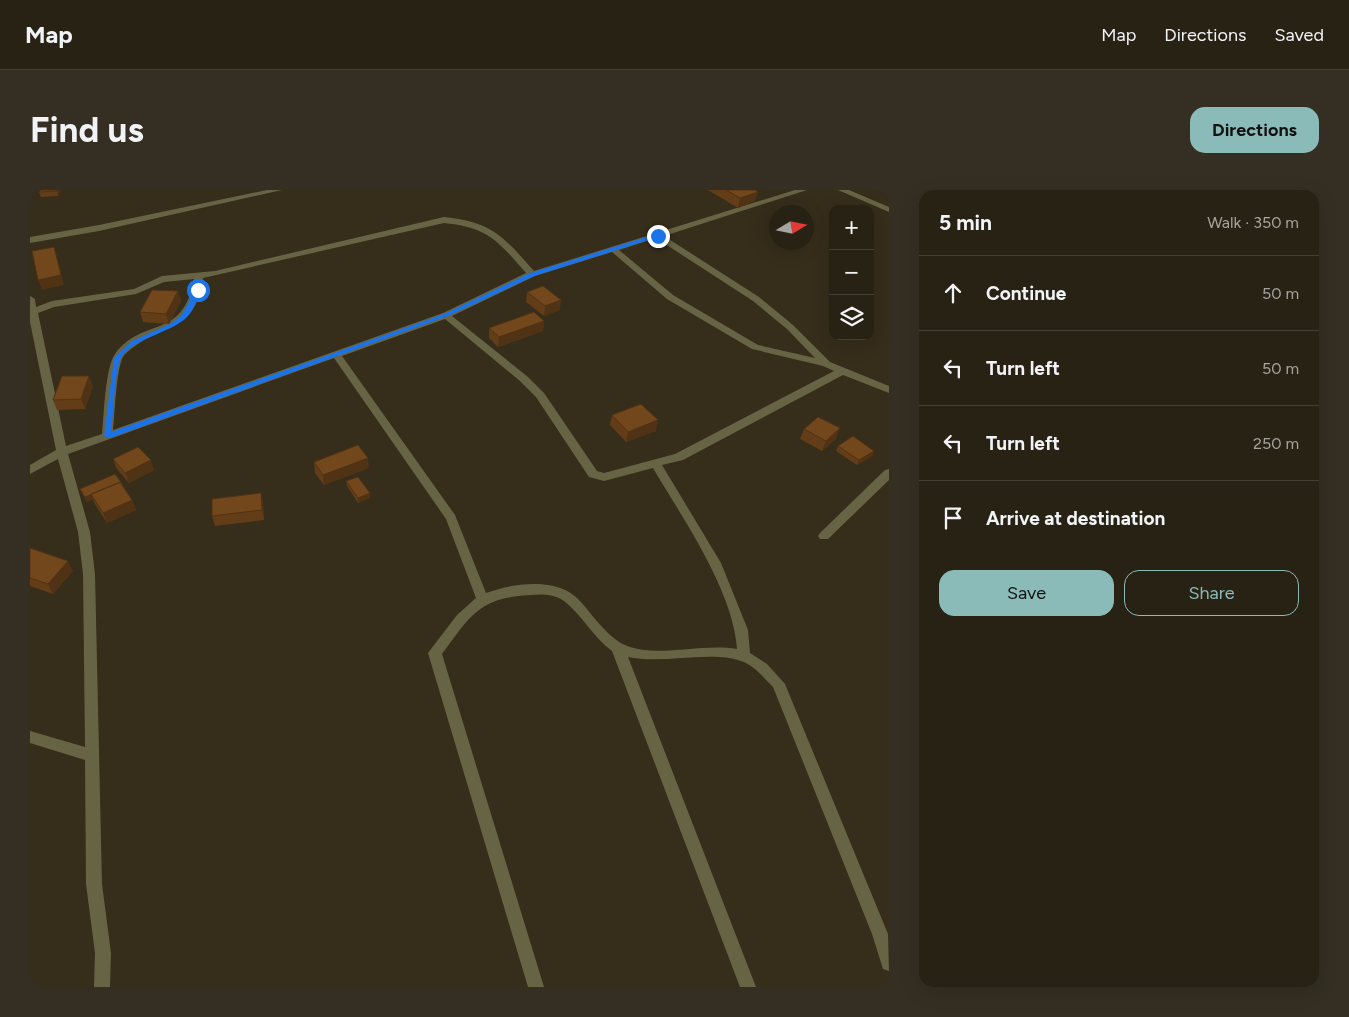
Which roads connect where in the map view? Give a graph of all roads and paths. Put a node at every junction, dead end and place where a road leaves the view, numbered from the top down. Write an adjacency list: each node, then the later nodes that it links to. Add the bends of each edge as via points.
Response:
1 (278, 190): 6 (street)
2 (803, 190): 5 (street)
3 (842, 190): 4 (street)
4 (889, 210)
5 (658, 236): 7 (street); 13 (street, via 756,299 790,327)
6 (30, 240)
7 (612, 248): 8 (street); 13 (street, via 670,298 727,333 755,348)
8 (532, 274): 9 (street, via 495,234 466,221 444,220); 11 (street)
9 (199, 276): 10 (street, via 162,279 136,291); 16 (street, via 198,290 184,317 134,342 118,358)
10 (32, 305): 17 (street)
11 (446, 315): 12 (street); 18 (street, via 540,395 593,474 604,477)
12 (336, 354): 16 (street); 22 (street, via 451,518)
13 (826, 364): 14 (street)
14 (842, 371): 15 (street); 18 (street, via 679,457)
15 (889, 390)
16 (107, 436): 17 (street)
17 (62, 452): 19 (street); 26 (street, via 84,532 89,574)
18 (656, 464): 24 (street, via 715,563 742,630)
19 (30, 470)
20 (889, 472): 21 (street)
21 (824, 536)
22 (483, 600): 23 (street, via 513,591 560,593 572,600); 29 (street, via 459,621 435,653)
23 (618, 648): 24 (street, via 636,654 698,652); 30 (street)
24 (744, 656): 27 (street, via 764,669 778,684)
25 (30, 737): 26 (street)
26 (92, 756): 28 (street, via 94,884 102,953)
27 (889, 963)
28 (102, 987)
29 (536, 987)
30 (748, 987)

